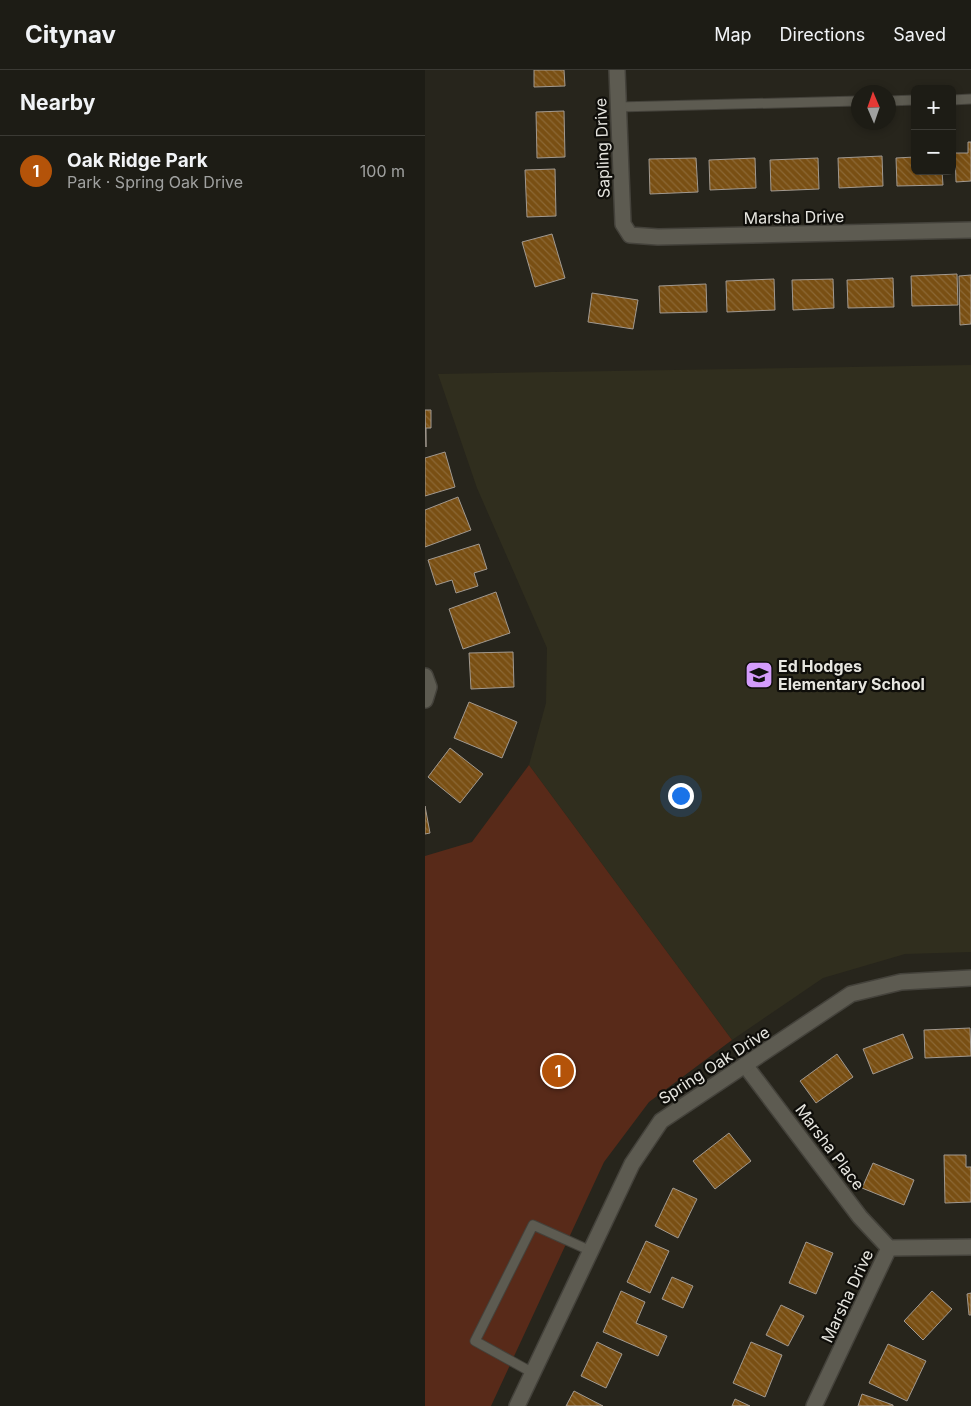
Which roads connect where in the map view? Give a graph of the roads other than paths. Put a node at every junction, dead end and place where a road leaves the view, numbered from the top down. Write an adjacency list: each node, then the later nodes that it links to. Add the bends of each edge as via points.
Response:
1 (617, 70): 7 (street, Sapling Drive)
2 (971, 99): 4 (lane)
3 (911, 100): 5 (lane)
4 (956, 100)
5 (896, 101)
6 (851, 102): 7 (lane)
7 (618, 107): 8 (street, Sapling Drive)
8 (623, 224): 9 (street, Marsha Drive, via 630,235 658,237)
9 (971, 230)
10 (425, 676): 11 (street, via 429,687)
11 (425, 700)
12 (971, 978): 13 (street, Spring Oak Drive, via 901,982 851,994)
13 (745, 1065): 15 (street, Marsha Place, via 860,1216); 16 (street, Spring Oak Drive, via 661,1121 632,1164)
14 (971, 1247): 15 (street, Marsha Drive)
15 (889, 1248): 19 (street, Marsha Drive)
16 (591, 1251): 17 (street, Spring Oak Drive); 17 (lane, via 533,1225 475,1341)
17 (533, 1373): 18 (street, Spring Oak Drive)
18 (517, 1406)
19 (815, 1406)

